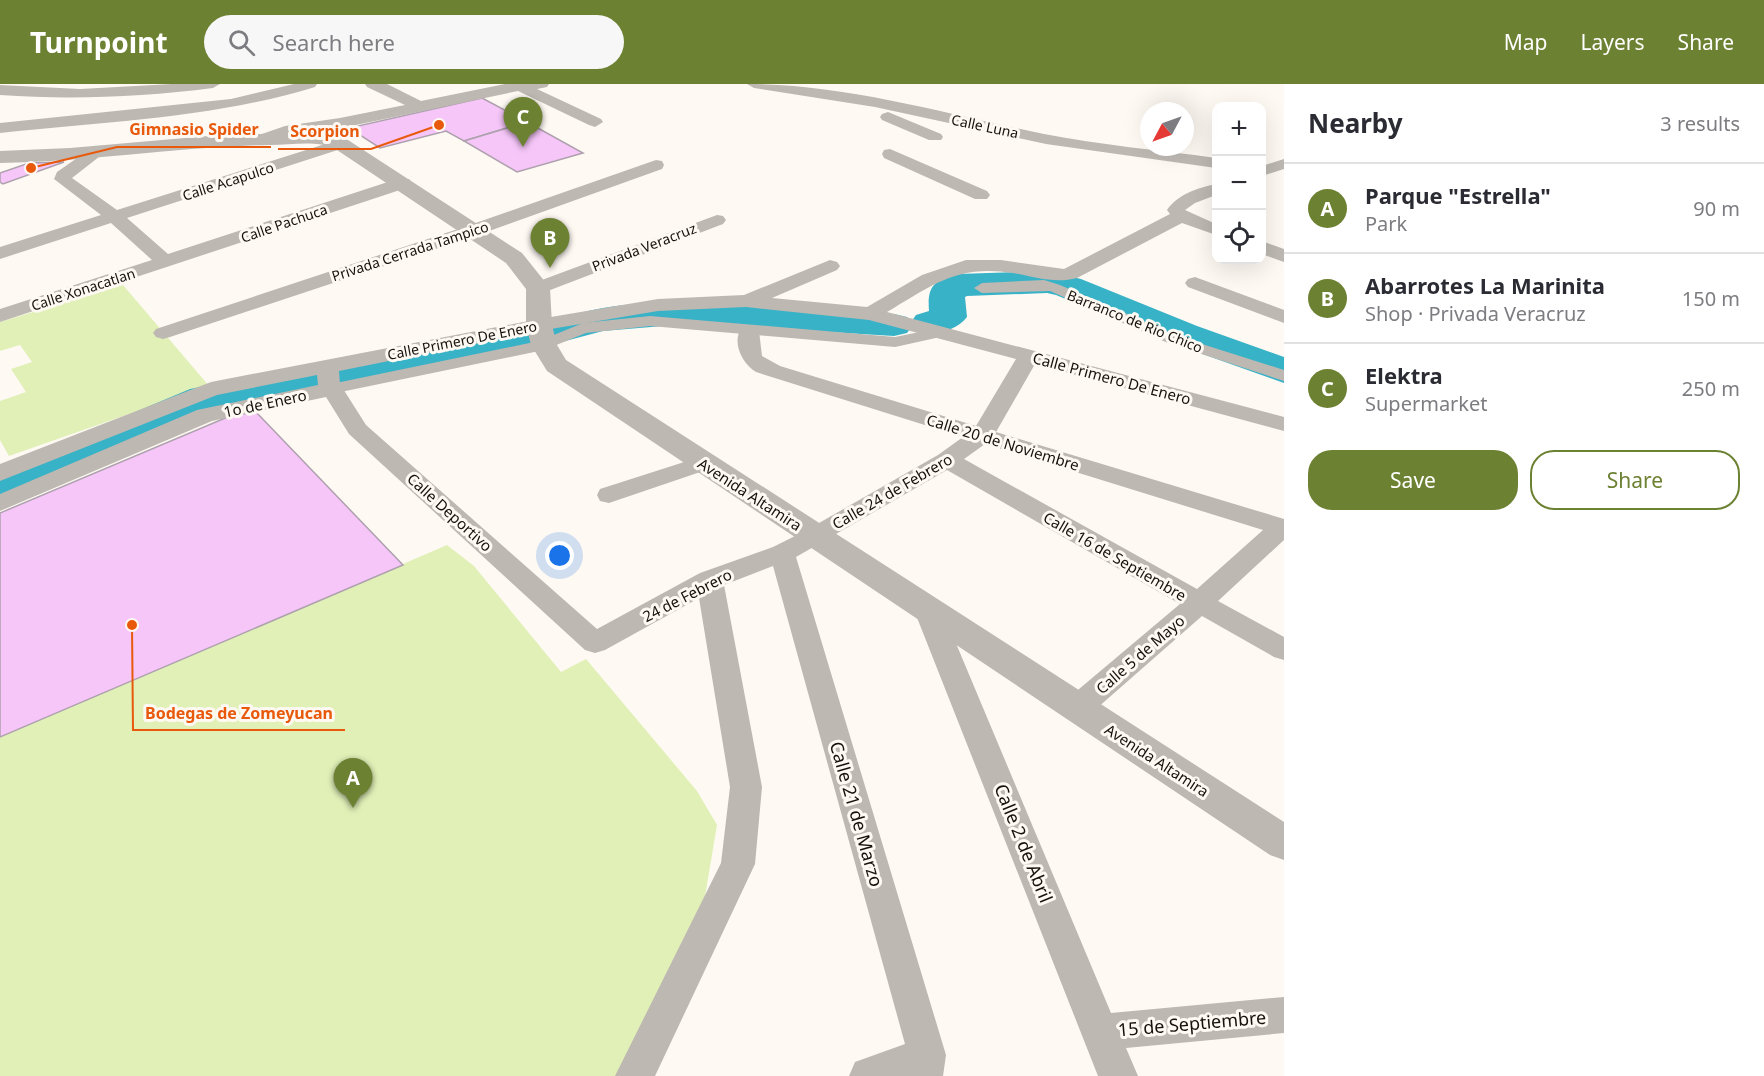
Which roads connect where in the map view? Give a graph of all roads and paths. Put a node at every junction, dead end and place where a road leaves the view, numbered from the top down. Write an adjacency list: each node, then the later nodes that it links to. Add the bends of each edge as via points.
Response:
1 (213, 84): 8 (street, via 58,94)
2 (310, 84): 10 (street, via 231,104)
3 (372, 84): 9 (street)
4 (542, 84): 6 (street)
5 (754, 84): 7 (street, Calle Luna)
6 (519, 86): 9 (street); 11 (street, via 595,122)
7 (806, 88): 16 (street, Calle Luna, via 1046,139); 22 (street, via 814,99 881,114 935,137 890,154)
8 (0, 90)
9 (419, 106): 12 (street, via 334,125 282,131)
10 (0, 128)
11 (577, 129)
12 (265, 138): 13 (street, via 319,138); 14 (street)
13 (341, 144): 20 (street); 24 (street, Calle Acapulco)
14 (96, 153): 15 (street); 24 (street, via 63,179)
15 (0, 157)
16 (1212, 162)
17 (1284, 164): 19 (street)
18 (657, 165): 27 (street, Privada Cerrada Tampico)
19 (1266, 169)
20 (402, 183): 27 (street); 31 (street, Calle Pachuca)
21 (1212, 191): 23 (street, via 1178,206 1176,210)
22 (981, 195)
23 (1181, 216): 26 (street); 37 (street, Barranco de Rio Chico, via 1070,274 966,266 945,272)
24 (115, 217): 29 (street, Calle Acapulco); 31 (street)
25 (717, 220): 34 (street, Privada Veracruz)
26 (1212, 228)
27 (474, 230): 34 (street, via 514,258); 41 (street, Privada Cerrada Tampico)
28 (1266, 249): 30 (street)
29 (0, 253)
30 (1284, 256)
31 (166, 262): 38 (street, Calle Xonacatlan)
32 (830, 266): 36 (street)
33 (1195, 283): 39 (street)
34 (538, 288): 43 (street)
35 (982, 288): 45 (street, Barranco de Rio Chico, via 1055,288 1174,340)
36 (746, 301): 37 (street, Calle Primero De Enero); 43 (street, Calle Primero De Enero, via 658,305)
37 (870, 314): 42 (street, Calle Primero De Enero)
38 (0, 316)
39 (1284, 317)
40 (749, 331): 42 (street, Calle Primero De Enero, via 895,342); 43 (street, Calle Primero De Enero, via 650,321); 48 (street, Calle 20 de Noviembre, via 749,355 764,368)
41 (163, 333)
42 (939, 333): 44 (street, Calle Primero De Enero)
43 (542, 335): 46 (street, Calle Primero De Enero); 50 (street, Avenida Altamira, via 556,365)
44 (1029, 356): 47 (street, Calle Primero De Enero); 48 (street, Calle 24 de Febrero)
45 (1284, 376)
46 (329, 377): 51 (street, Calle Primero De Enero, via 211,389); 53 (street, 1o de Enero, via 205,415); 60 (street, Calle Deportivo, via 357,429)
47 (1284, 424)
48 (982, 435): 49 (street, Calle 24 de Febrero); 54 (street, Calle 20 de Noviembre)
49 (947, 460): 55 (street, Calle 24 de Febrero); 58 (street, Calle 16 de Septiembre)
50 (703, 464): 52 (street); 55 (street, Avenida Altamira)
51 (0, 473)
52 (609, 495)
53 (0, 503)
54 (1283, 527): 58 (street, Calle 5 de Mayo)
55 (814, 537): 56 (street, 24 de Febrero); 59 (street, Avenida Altamira)
56 (782, 553): 57 (street, 24 de Febrero); 66 (street, Calle 21 de Marzo)
57 (710, 580): 60 (street, 24 de Febrero); 67 (street, via 746,787 738,864)
58 (1199, 603): 61 (street, Calle 16 de Septiembre); 62 (street, Calle 5 de Mayo)
59 (928, 610): 62 (street, Avenida Altamira); 65 (street, Calle 2 de Abril)
60 (595, 643)
61 (1284, 650)
62 (1077, 708): 63 (street, Avenida Altamira)
63 (1280, 845)
64 (1284, 1015): 65 (street, 15 de Septiembre)
65 (1101, 1032): 69 (street, Calle 2 de Abril)
66 (925, 1066): 68 (street)
67 (635, 1076)
68 (869, 1076)
69 (1118, 1076)

